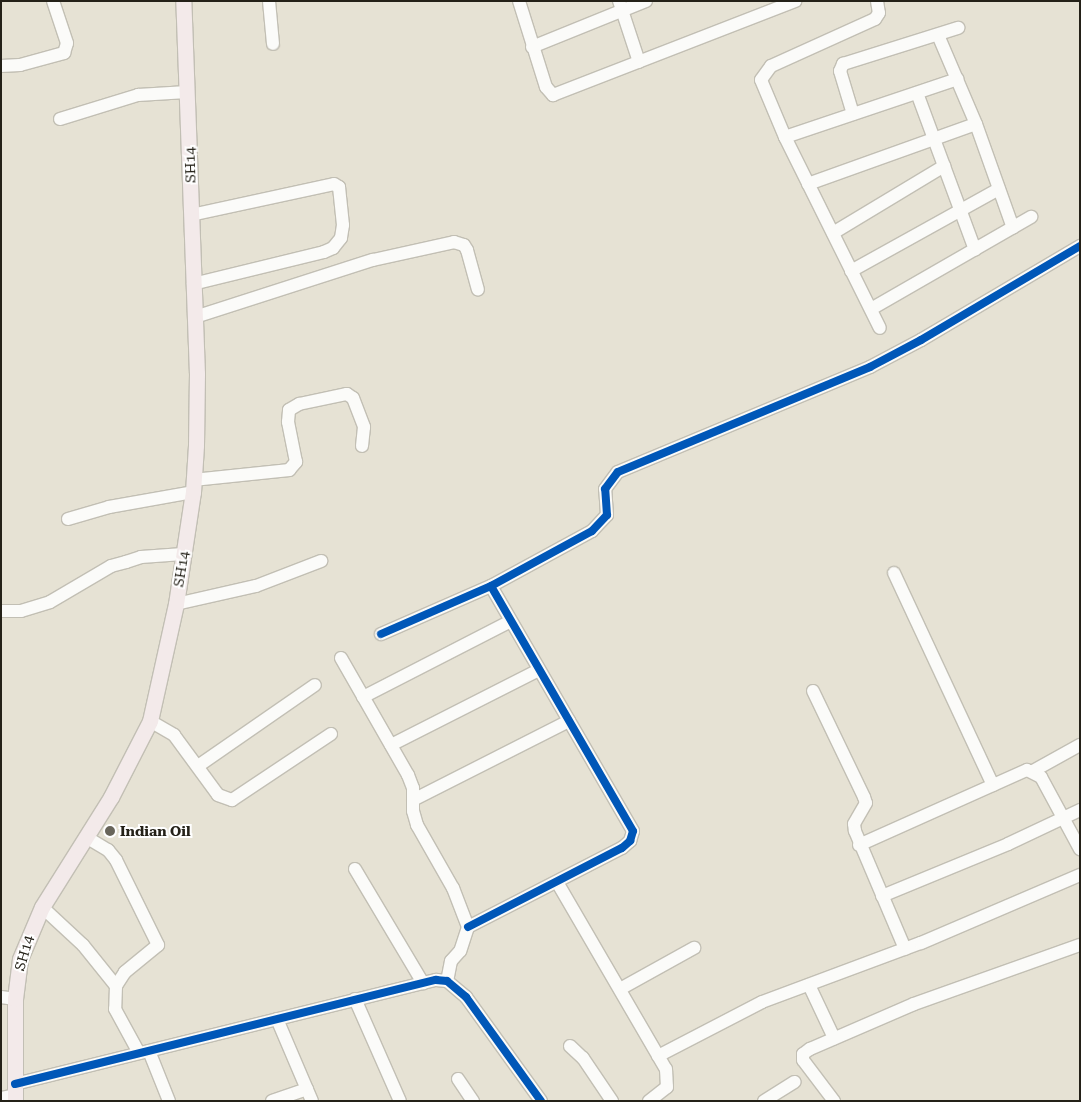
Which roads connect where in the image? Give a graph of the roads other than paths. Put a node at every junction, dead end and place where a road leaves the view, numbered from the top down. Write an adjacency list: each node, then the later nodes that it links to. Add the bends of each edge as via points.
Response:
1 (53, 1): 14 (street, via 67,43 64,53 20,66)
2 (183, 1): 16 (main road, SH14 / SH14)
3 (269, 1): 11 (street)
4 (519, 1): 12 (street)
5 (646, 1): 8 (street)
6 (795, 1): 13 (street)
7 (877, 1): 21 (street, via 879,13 875,19 771,66 764,73 764,91)
8 (621, 7): 12 (street); 13 (street)
9 (958, 28): 10 (street)
10 (938, 35): 15 (street); 18 (street, via 843,64 840,71)
11 (273, 44)
12 (532, 47): 13 (street, via 546,87 553,95)
13 (639, 62)
14 (1, 66)
15 (958, 79): 17 (street); 20 (street)
16 (187, 92): 19 (street, via 138,95); 27 (main road, SH14 / SH14)
17 (917, 93): 18 (street); 22 (street)
18 (853, 114): 21 (street)
19 (60, 119)
20 (976, 124): 22 (street); 25 (street)
21 (785, 137): 24 (street)
22 (934, 139): 23 (street); 24 (street)
23 (944, 166): 26 (street); 30 (street)
24 (808, 184): 30 (street)
25 (999, 189): 26 (street); 29 (street)
26 (959, 209): 32 (street); 33 (street)
27 (191, 215): 34 (main road, SH14 / SH14); 34 (street, via 334,184 339,187 343,225 341,238 333,248 324,252)
28 (1030, 217): 29 (street)
29 (1013, 228): 32 (street)
30 (833, 233): 33 (street)
31 (1080, 246): 45 (street, via 870,367 618,472 605,489 607,515 603,524)
32 (975, 250): 36 (street)
33 (851, 271): 36 (street)
34 (194, 284): 37 (main road, SH14 / SH14)
35 (478, 290): 37 (street, via 467,250 464,245 454,242 373,260)
36 (871, 310): 38 (street)
37 (195, 317): 40 (main road, SH14 / SH14)
38 (880, 328)
39 (362, 446): 40 (street, via 364,427 353,398 347,394 299,404 289,410 288,422 296,462 289,470)
40 (193, 486): 41 (street); 42 (main road, SH14 / SH14)
41 (68, 519)
42 (184, 554): 46 (main road, SH14 / SH14); 47 (street, via 141,557 111,566 50,602 21,612)
43 (321, 561): 46 (street, via 256,586)
44 (894, 573): 62 (street)
45 (491, 586): 48 (street); 49 (street)
46 (176, 604): 55 (main road, SH14 / SH14)
47 (1, 611)
48 (511, 621): 51 (street); 54 (street)
49 (381, 634)
50 (341, 658): 54 (street)
51 (539, 670): 56 (street); 58 (street)
52 (315, 685): 60 (street)
53 (813, 691): 67 (street, via 866,803 854,824)
54 (363, 697): 58 (street)
55 (150, 721): 60 (street, via 174,735); 66 (main road, SH14 / SH14, via 133,757)
56 (569, 721): 63 (street); 71 (street, via 633,831 622,848)
57 (331, 734): 60 (street, via 232,800 218,795)
58 (391, 745): 63 (street, via 408,775)
59 (1080, 745): 61 (street)
60 (198, 766)
61 (1033, 771): 62 (street, via 1018,772); 65 (street, via 1041,776)
62 (993, 785): 67 (street)
63 (413, 800): 74 (street, via 417,825 453,888)
64 (1080, 810): 65 (street)
65 (1062, 818): 68 (street); 72 (street)
66 (86, 836): 73 (main road, SH14 / SH14); 81 (street, via 108,850 116,860 158,945 125,972)
67 (859, 845): 72 (street)
68 (1080, 849)
69 (355, 869): 79 (street)
70 (1080, 875): 77 (street)
71 (557, 882): 74 (street); 82 (street)
72 (882, 896): 77 (street)
73 (42, 907): 81 (street, via 83,945); 83 (main road, SH14 / SH14)
74 (468, 927): 78 (street, via 460,951 451,962)
75 (1080, 946): 86 (street, via 914,1004)
76 (694, 948): 82 (street)
77 (905, 949): 80 (street)
78 (447, 981): 79 (street); 98 (street, via 466,997)
79 (423, 983): 84 (street)
80 (809, 985): 86 (street); 89 (street, via 738,1013)
81 (116, 986): 88 (street, via 115,1009)
82 (620, 989): 89 (street)
83 (8, 998): 92 (main road, SH14 / SH14)
84 (356, 999): 85 (street); 96 (street)
85 (277, 1019): 88 (street); 93 (street)
86 (834, 1038): 102 (street, via 803,1054 807,1067)
87 (570, 1046): 99 (street, via 583,1058)
88 (144, 1052): 92 (street); 94 (street)
89 (658, 1056): 100 (street, via 666,1068 667,1087)
90 (458, 1079): 97 (street)
91 (794, 1082): 101 (street)
92 (11, 1094)
93 (310, 1095): 95 (street)
94 (169, 1101)
95 (272, 1101)
96 (400, 1101)
97 (473, 1101)
98 (542, 1101)
99 (612, 1101)
100 (649, 1101)
101 (764, 1101)
102 (834, 1101)

